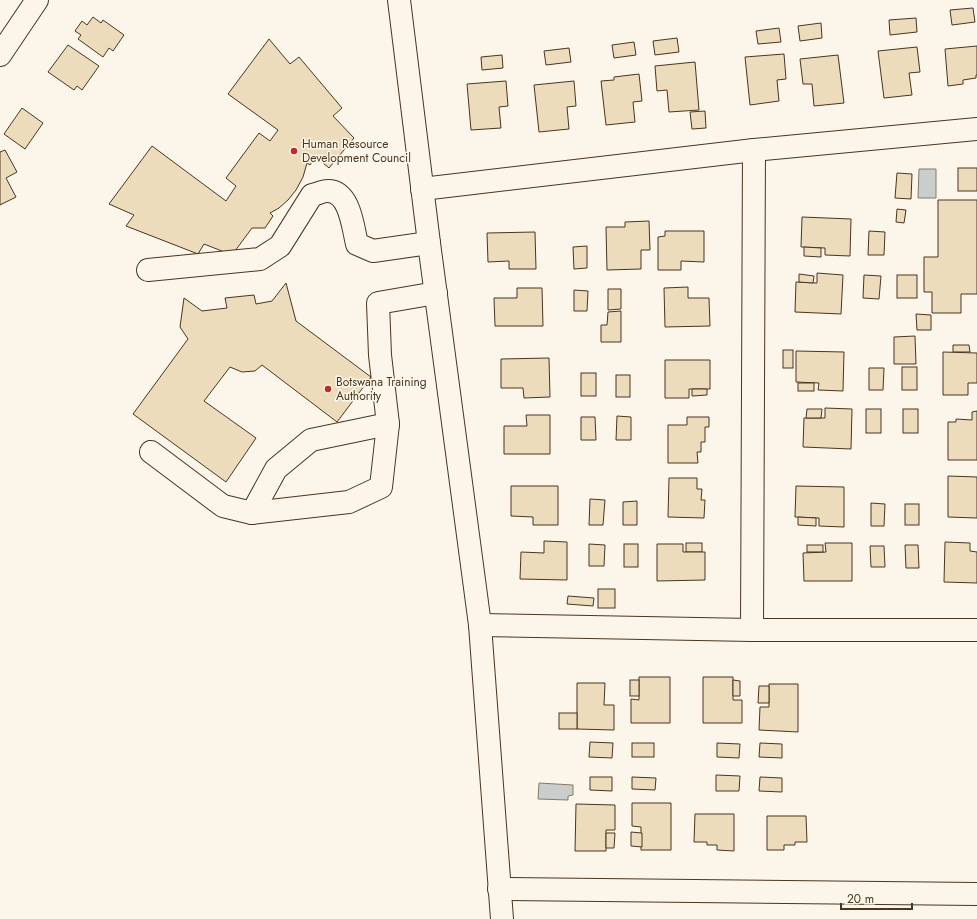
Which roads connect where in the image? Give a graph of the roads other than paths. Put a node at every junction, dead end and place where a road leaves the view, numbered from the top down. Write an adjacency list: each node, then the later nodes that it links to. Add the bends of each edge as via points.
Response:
1 (37, 0): 3 (street)
2 (399, 0): 6 (street)
3 (0, 56)
4 (977, 129): 5 (street)
5 (754, 150): 6 (street); 14 (street)
6 (422, 188): 7 (street)
7 (429, 243): 8 (street, via 373,251 357,244 348,205 339,194 328,190 312,195 280,246 260,259); 9 (street)
8 (148, 270)
9 (436, 293): 10 (street, via 378,303 380,355); 13 (street)
10 (388, 424): 12 (street, via 311,440 276,468); 12 (street, via 381,487 349,502)
11 (151, 452): 12 (street, via 223,506)
12 (252, 512)
13 (480, 625): 14 (street); 16 (street)
14 (752, 630): 15 (street)
15 (977, 630)
16 (499, 889): 17 (street); 18 (street)
17 (977, 894)
18 (502, 919)

